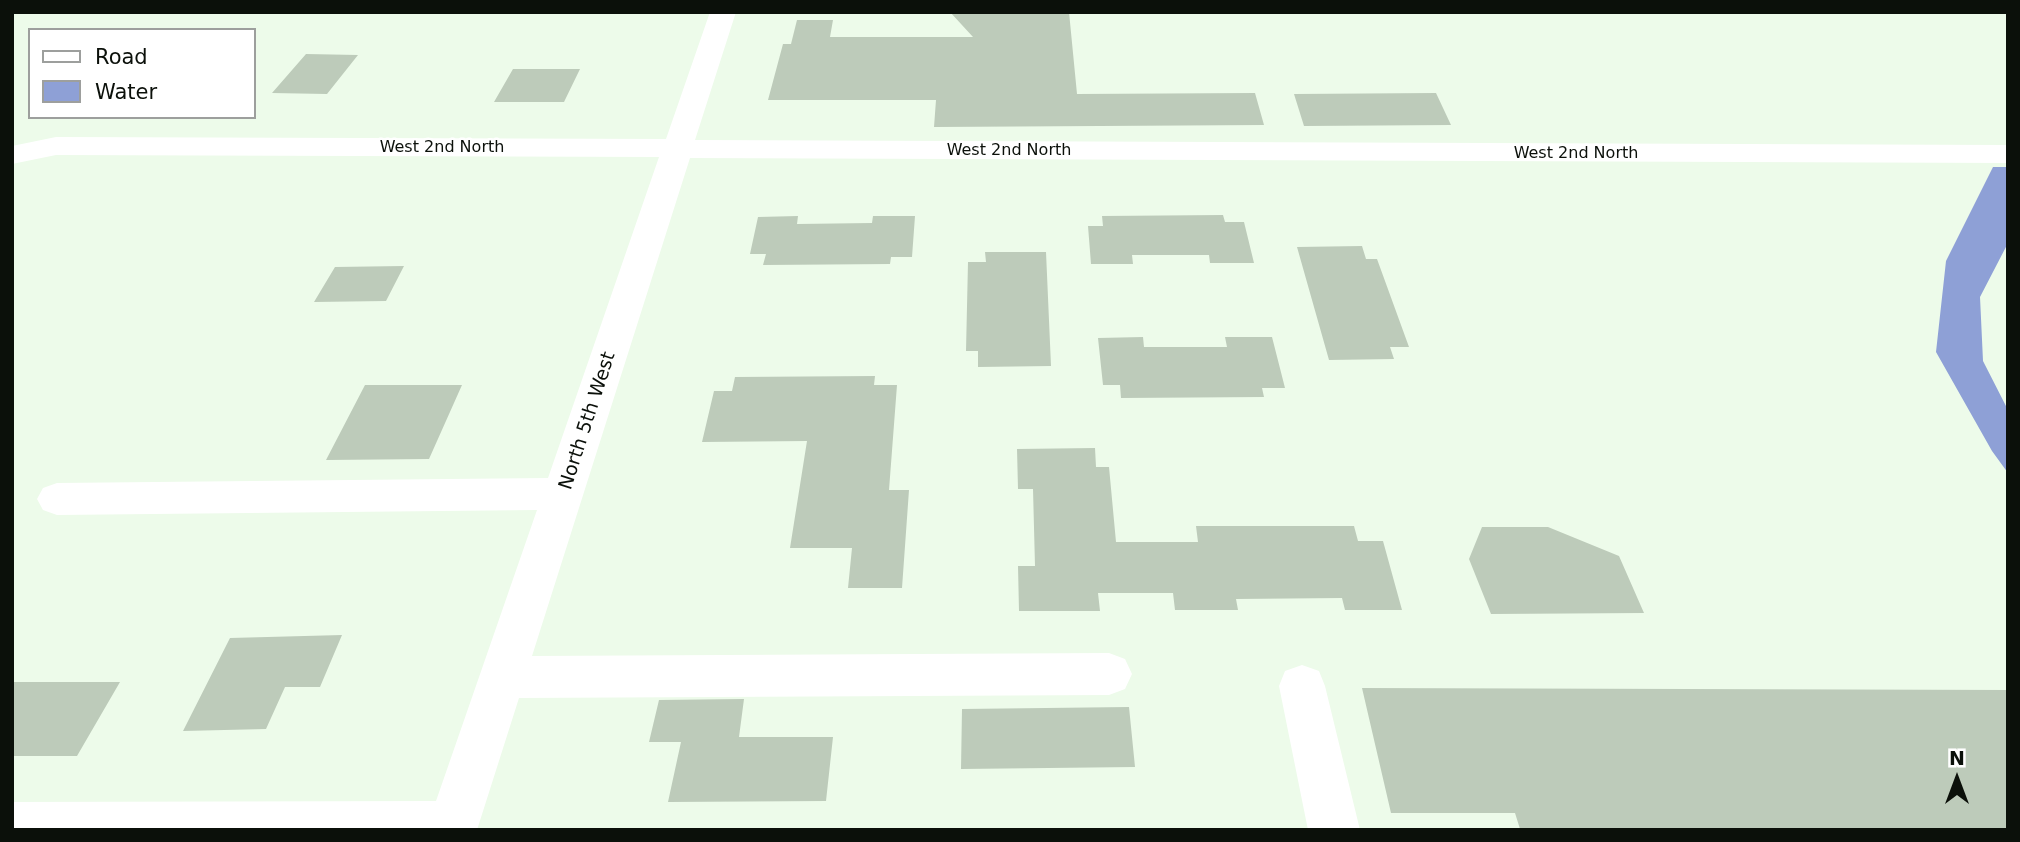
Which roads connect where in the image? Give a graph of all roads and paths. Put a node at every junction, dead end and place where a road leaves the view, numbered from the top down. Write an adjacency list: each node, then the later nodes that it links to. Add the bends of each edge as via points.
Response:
1 (723, 12): 2 (street, North 5th West)
2 (678, 149): 3 (street, West 2nd North); 4 (street, West 2nd North, via 56,146); 5 (street, North 5th West)
3 (2008, 154)
4 (12, 155)
5 (564, 494): 6 (street); 8 (street, North 5th West)
6 (57, 499)
7 (1109, 674): 8 (street)
8 (503, 677): 11 (street, North 5th West)
9 (1302, 686): 12 (street)
10 (12, 827): 11 (street)
11 (452, 828)
12 (1334, 830)

